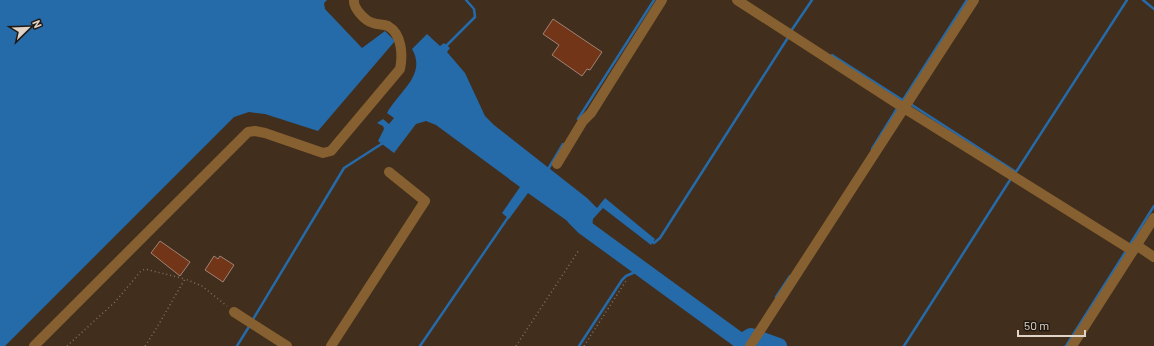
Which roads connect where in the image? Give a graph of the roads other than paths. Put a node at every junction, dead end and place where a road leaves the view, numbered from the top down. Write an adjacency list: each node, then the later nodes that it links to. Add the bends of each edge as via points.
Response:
1 (354, 0): 13 (street, via 355,8 368,21 390,27 398,37 401,63 400,69 331,151 323,154 255,130 248,132)
2 (662, 0): 6 (street)
3 (737, 0): 5 (street)
4 (974, 0): 5 (street)
5 (904, 108): 9 (street); 12 (street)
6 (557, 164)
7 (389, 172): 15 (street, via 425,201)
8 (1154, 218): 9 (street)
9 (1131, 248): 10 (street); 16 (street)
10 (1154, 257)
11 (234, 312): 14 (street)
12 (755, 342)
13 (34, 346)
14 (287, 346)
15 (330, 346)
16 (1072, 346)

